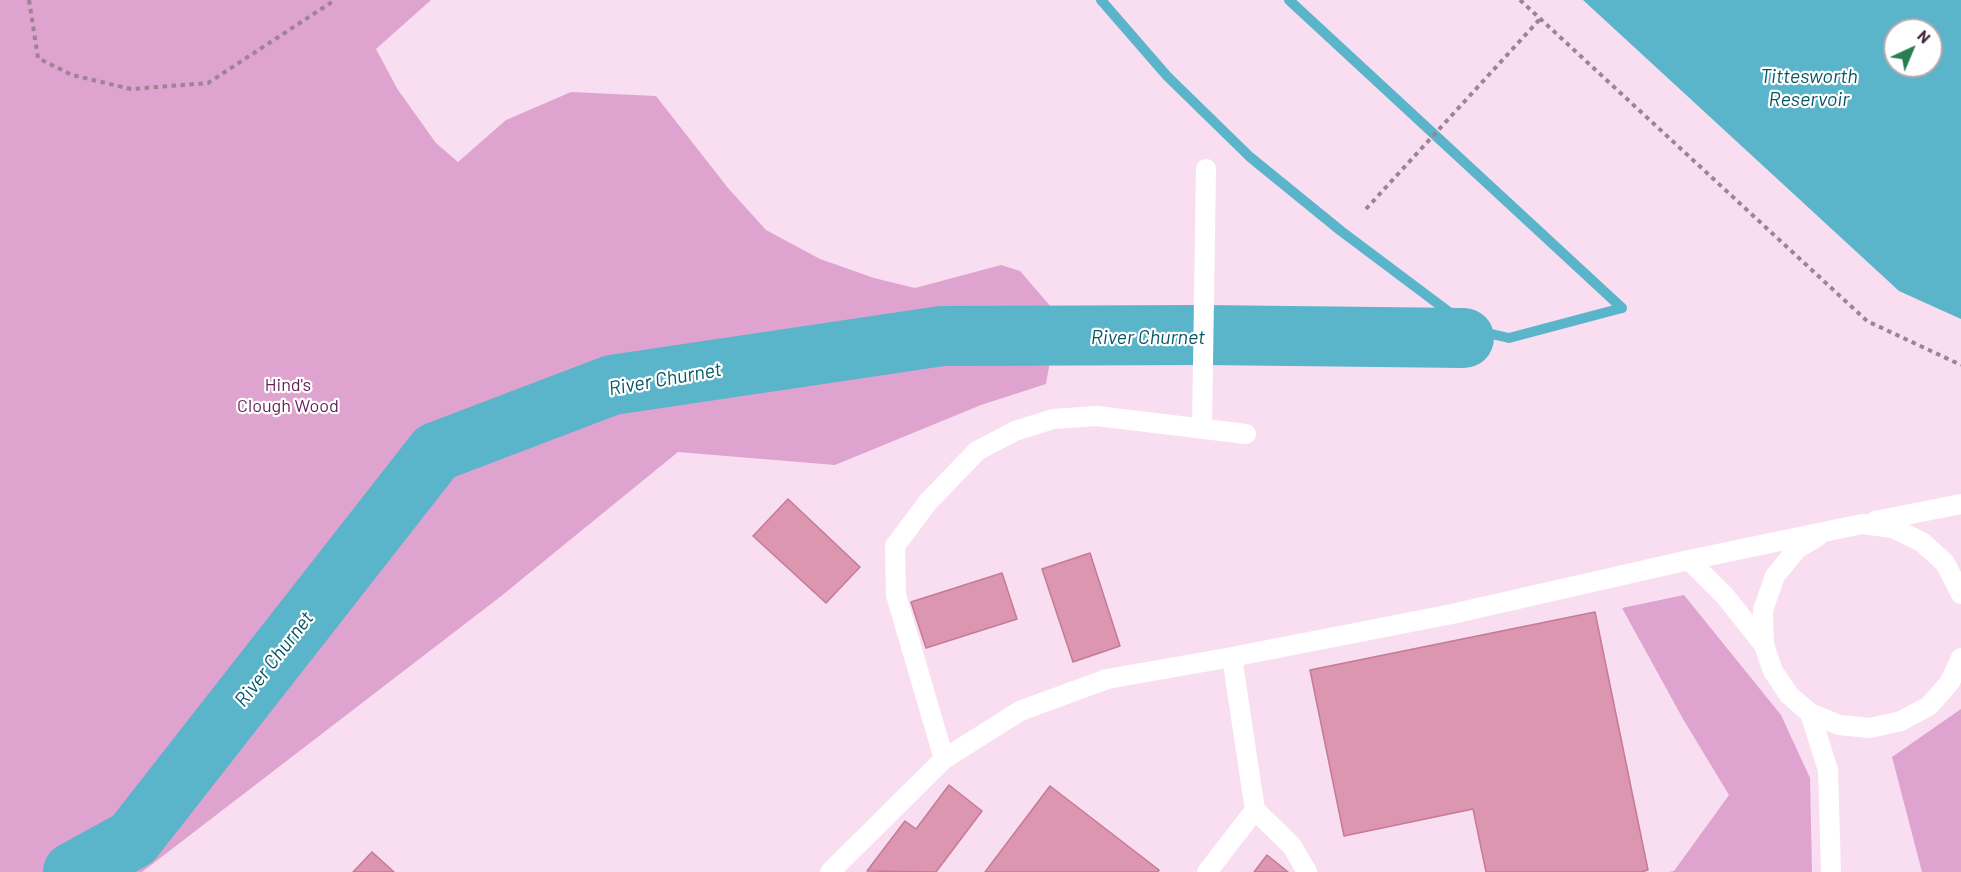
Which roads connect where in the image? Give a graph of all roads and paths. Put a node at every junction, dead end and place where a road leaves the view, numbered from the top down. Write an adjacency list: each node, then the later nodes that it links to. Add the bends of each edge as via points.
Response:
1 (29, 0): 2 (path, via 38,58 72,75 131,89 208,83)
2 (335, 0)
3 (1520, 0): 4 (path)
4 (1540, 19): 6 (path); 7 (path, via 1867,321)
5 (1206, 169): 8 (lane)
6 (1366, 209)
7 (1961, 365)
8 (1202, 428): 9 (lane); 19 (lane, via 1097,416 1053,419 1016,431 977,451 928,501 895,546 896,595)
9 (1246, 434)
10 (1961, 504): 11 (lane)
11 (1862, 524): 12 (lane); 14 (lane, via 1893,528 1922,542 1945,563)
12 (1827, 531): 13 (lane); 15 (lane, via 1797,549 1775,576 1763,610)
13 (1689, 560): 15 (lane, via 1725,596); 16 (lane, via 1452,614)
14 (1961, 594)
15 (1764, 645): 18 (lane, via 1773,671 1788,694)
16 (1232, 657): 19 (lane, via 1107,679 1020,711); 20 (lane)
17 (1961, 658): 18 (lane, via 1950,682 1929,706 1901,722 1870,728 1849,726)
18 (1810, 713): 24 (lane, via 1828,770)
19 (944, 759): 21 (lane)
20 (1256, 810): 22 (lane); 23 (lane, via 1292,846)
21 (830, 872)
22 (1207, 872)
23 (1307, 872)
24 (1831, 872)

